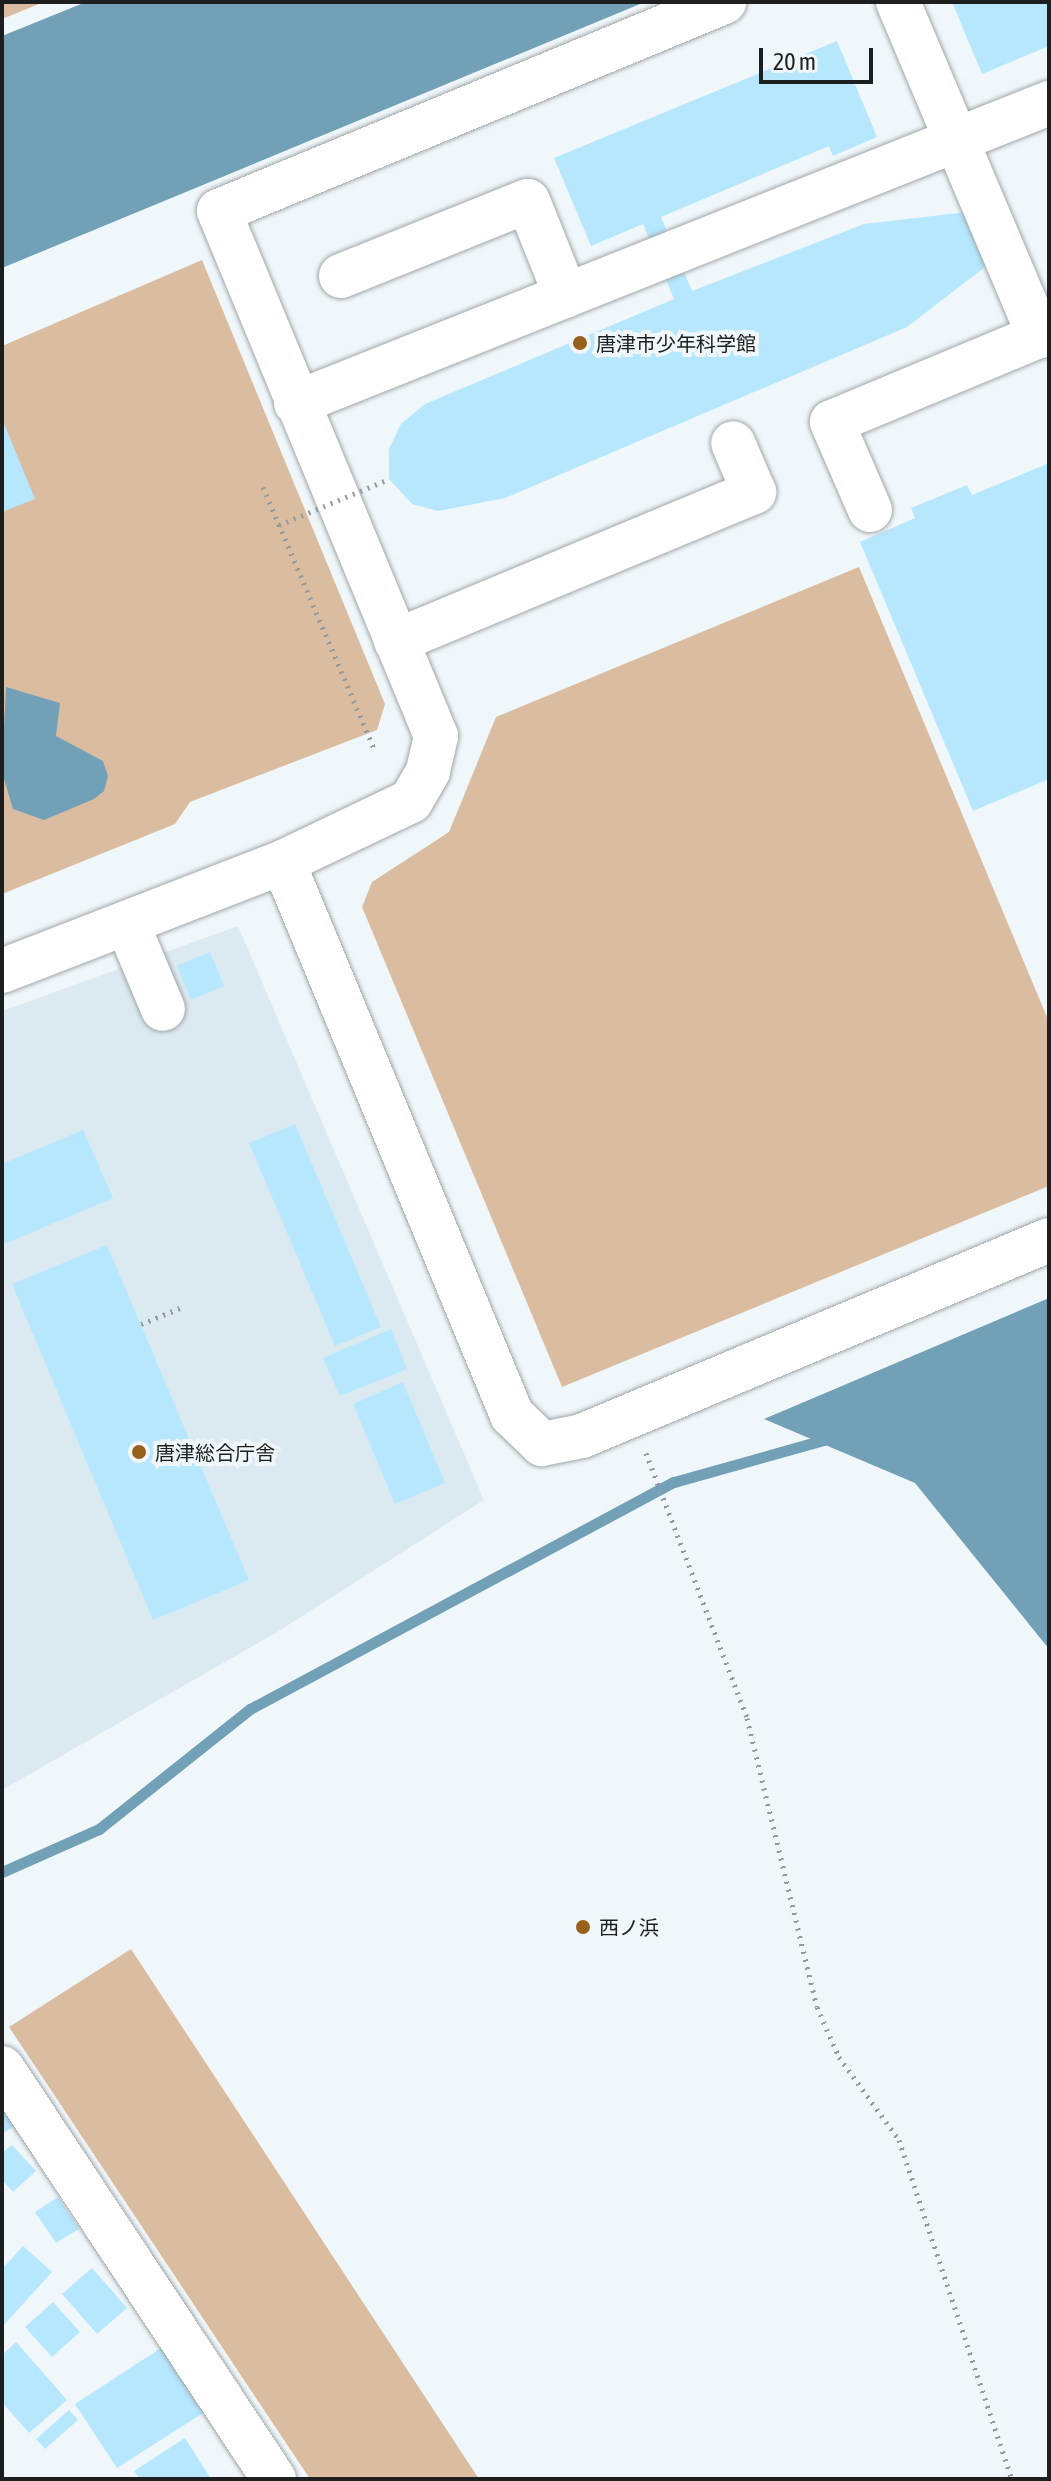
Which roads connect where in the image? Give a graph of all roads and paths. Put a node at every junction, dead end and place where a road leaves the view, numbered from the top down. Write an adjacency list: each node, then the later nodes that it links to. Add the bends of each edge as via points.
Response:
1 (724, 2): 8 (street, via 219,211)
2 (898, 2): 4 (street)
3 (1049, 103): 4 (street)
4 (956, 141): 6 (street); 7 (street)
5 (341, 276): 6 (street, via 528,201)
6 (566, 296): 8 (street)
7 (1044, 334): 12 (street, via 832,422)
8 (296, 403): 14 (street)
9 (733, 443): 14 (street, via 754,492)
10 (389, 479): 13 (path, bridge)
11 (263, 487): 13 (path)
12 (870, 510)
13 (279, 525): 15 (path)
14 (396, 641): 16 (street, via 436,736 428,771 411,801)
15 (375, 751)
16 (283, 862): 17 (street); 23 (street, via 512,1415 542,1444 582,1436)
17 (127, 923): 18 (street); 19 (street)
18 (2, 971)
19 (163, 1009)
20 (1049, 1240): 23 (street)
21 (180, 1308): 22 (path)
22 (141, 1324)
23 (631, 1415): 26 (path, via 747,1718 817,2007 839,2057 899,2140)
24 (2, 2068): 25 (street)
25 (274, 2479)
26 (1012, 2479)

